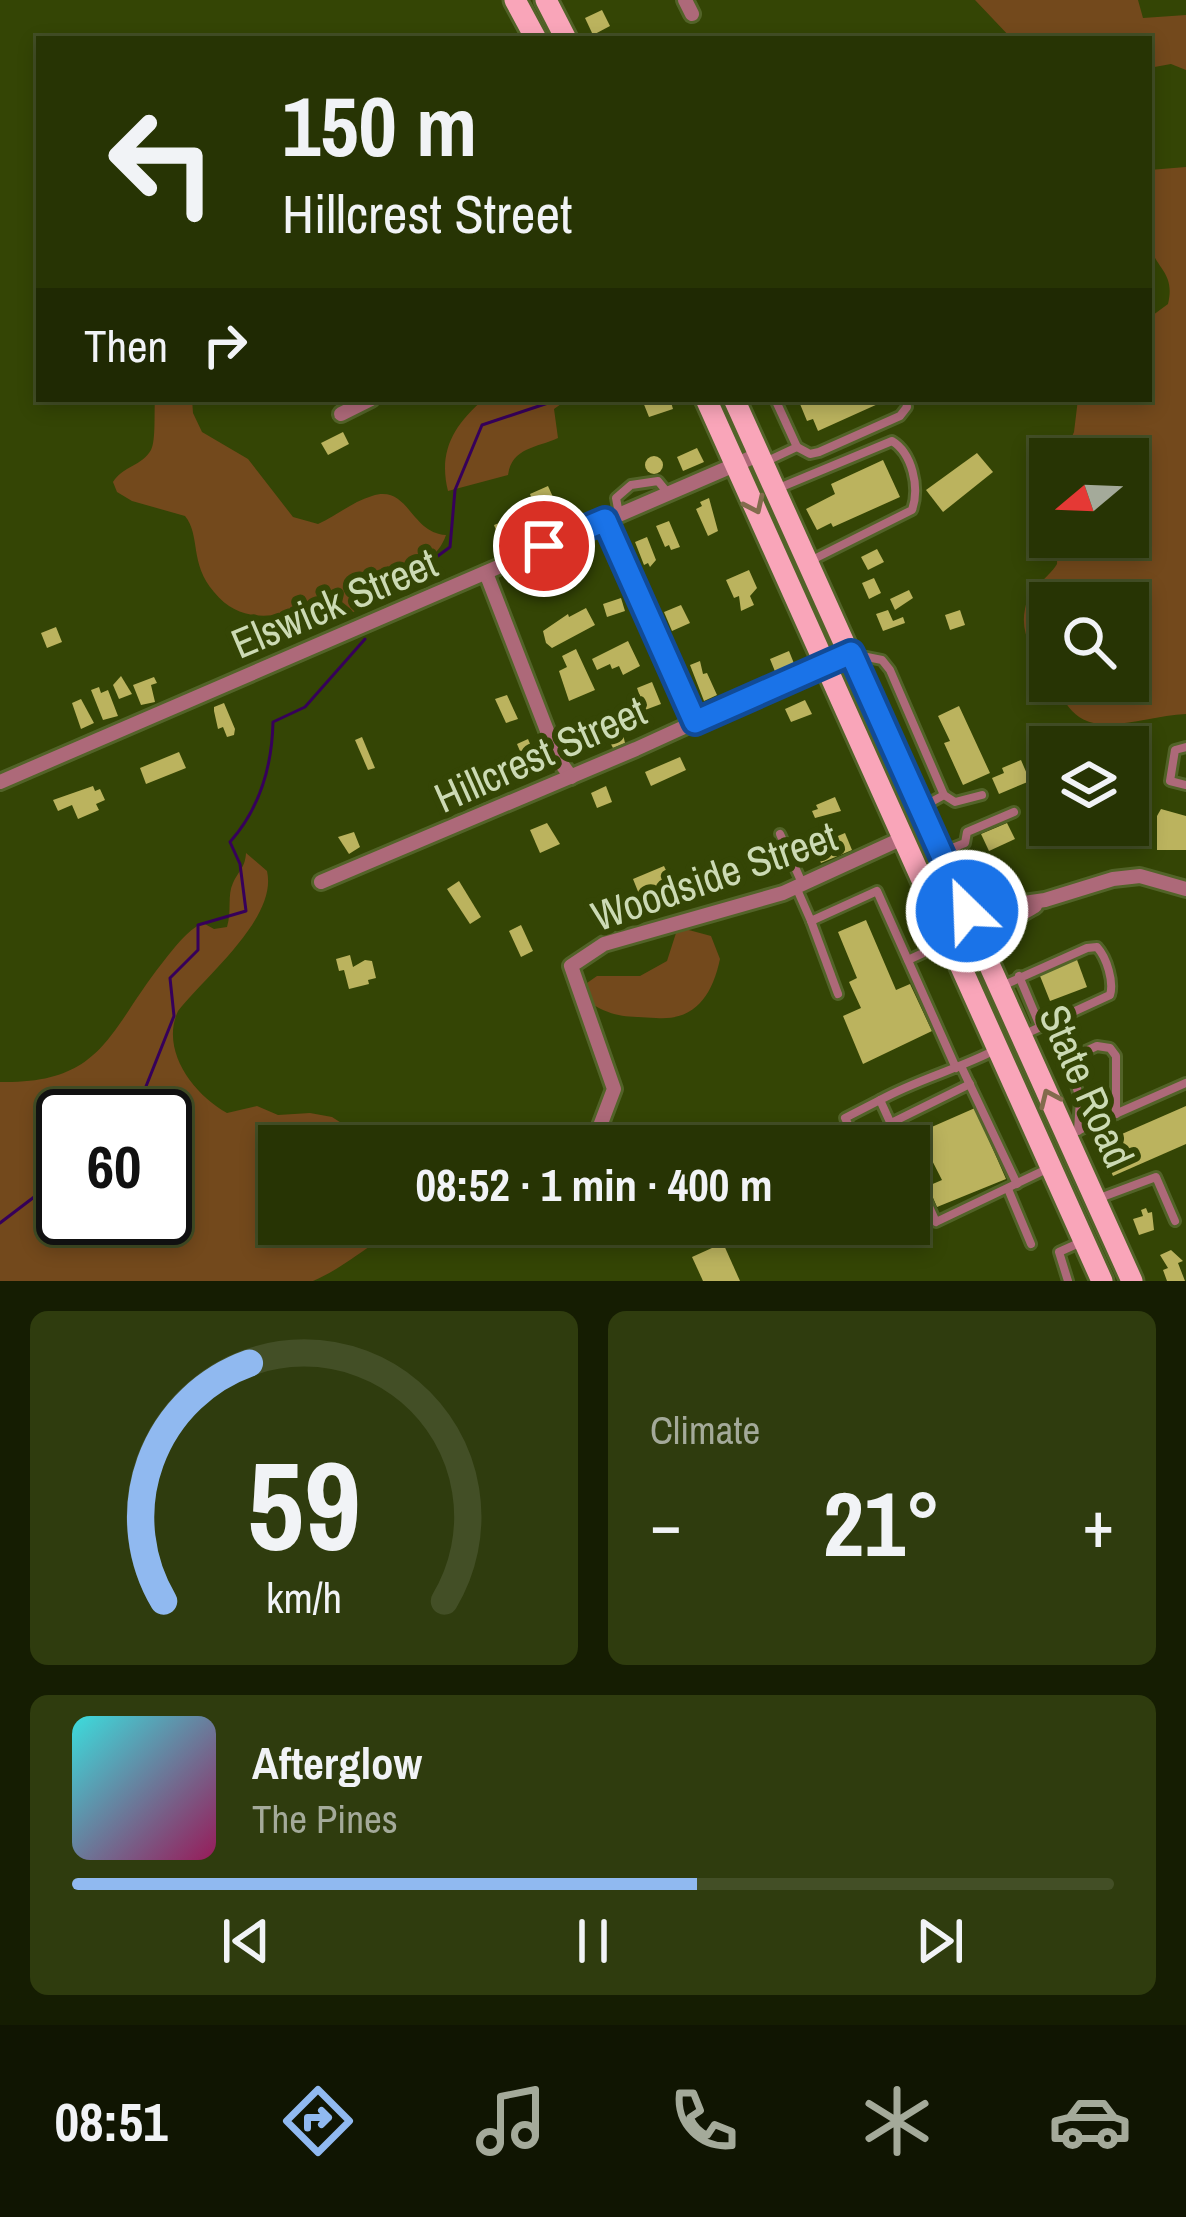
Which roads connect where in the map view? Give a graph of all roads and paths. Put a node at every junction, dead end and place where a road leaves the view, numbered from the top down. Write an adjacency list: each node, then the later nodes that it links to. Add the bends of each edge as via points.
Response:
1 (515, 0): 3 (main road)
2 (546, 0): 4 (main road)
3 (534, 36)
4 (564, 36)
5 (365, 402): 10 (street)
6 (707, 402): 13 (main road, State Road)
7 (739, 402): 12 (main road, State Road)
8 (776, 402): 11 (lane)
9 (906, 402): 11 (lane, via 900,416 839,443 810,454)
10 (341, 414)
11 (797, 447): 12 (lane)
12 (762, 458): 13 (street, Elswick Street); 14 (main road, State Road)
13 (736, 465): 15 (street, Elswick Street); 19 (main road, State Road, one-way to 19)
14 (776, 489): 16 (main road, State Road); 16 (lane, via 892,441 903,449 916,485 912,510)
15 (612, 517): 17 (street, Elswick Street); 22 (street)
16 (809, 562): 18 (main road, State Road)
17 (486, 573): 24 (street); 25 (street, Elswick Street)
18 (851, 653): 19 (street, Hillcrest Street); 20 (lane, via 882,660); 21 (main road, State Road)
19 (826, 662): 22 (street, Hillcrest Street); 32 (main road, State Road)
20 (901, 695): 21 (lane); 27 (lane)
21 (875, 707): 29 (main road, State Road)
22 (695, 722): 24 (street, Hillcrest Street)
23 (1186, 747): 26 (lane, via 1175,750 1170,781)
24 (571, 777): 34 (street, Hillcrest Street)
25 (0, 782)
26 (1186, 785)
27 (944, 795): 28 (lane, via 955,802); 29 (lane)
28 (982, 795)
29 (920, 808): 33 (main road, State Road)
30 (1014, 812): 33 (lane)
31 (780, 834): 35 (lane)
32 (903, 838): 35 (street, Woodside Street); 40 (main road, State Road)
33 (941, 853): 38 (main road, State Road)
34 (321, 882)
35 (800, 886): 39 (lane); 52 (street, Woodside Street, via 604,944 571,966 614,1089)
36 (1186, 889): 37 (street, via 1140,876 1113,878)
37 (1045, 900): 38 (street); 42 (street, via 1004,925 991,946)
38 (967, 911): 42 (main road, State Road)
39 (811, 921): 41 (lane, via 878,891); 43 (lane)
40 (949, 941): 41 (lane); 45 (main road, State Road)
41 (908, 960): 46 (lane)
42 (1004, 978): 44 (main road, State Road); 44 (lane, via 1087,949 1102,953 1110,995)
43 (838, 994)
44 (1031, 1031): 45 (street); 54 (main road, State Road, one-way to 44)
45 (998, 1049): 46 (lane); 55 (main road, State Road)
46 (958, 1067): 47 (lane); 49 (lane)
47 (970, 1084): 51 (lane); 56 (lane)
48 (1186, 1084): 50 (lane)
49 (880, 1100): 51 (lane); 53 (lane, via 844,1118)
50 (1115, 1114): 54 (lane); 54 (lane, via 1116,1056 1097,1046 1068,1059 1081,1099)
51 (891, 1123)
52 (600, 1125)
53 (848, 1125)
54 (1072, 1133): 57 (main road, State Road)
55 (1051, 1167): 56 (lane); 60 (main road, State Road)
56 (1012, 1186): 58 (lane, via 936,1222); 61 (lane)
57 (1095, 1200): 59 (lane, via 1156,1177); 64 (main road, State Road)
58 (930, 1209)
59 (1175, 1221)
60 (1084, 1240): 62 (lane, via 1059,1252); 63 (main road, State Road)
61 (1031, 1244)
62 (1067, 1281)
63 (1102, 1281)
64 (1132, 1281)

